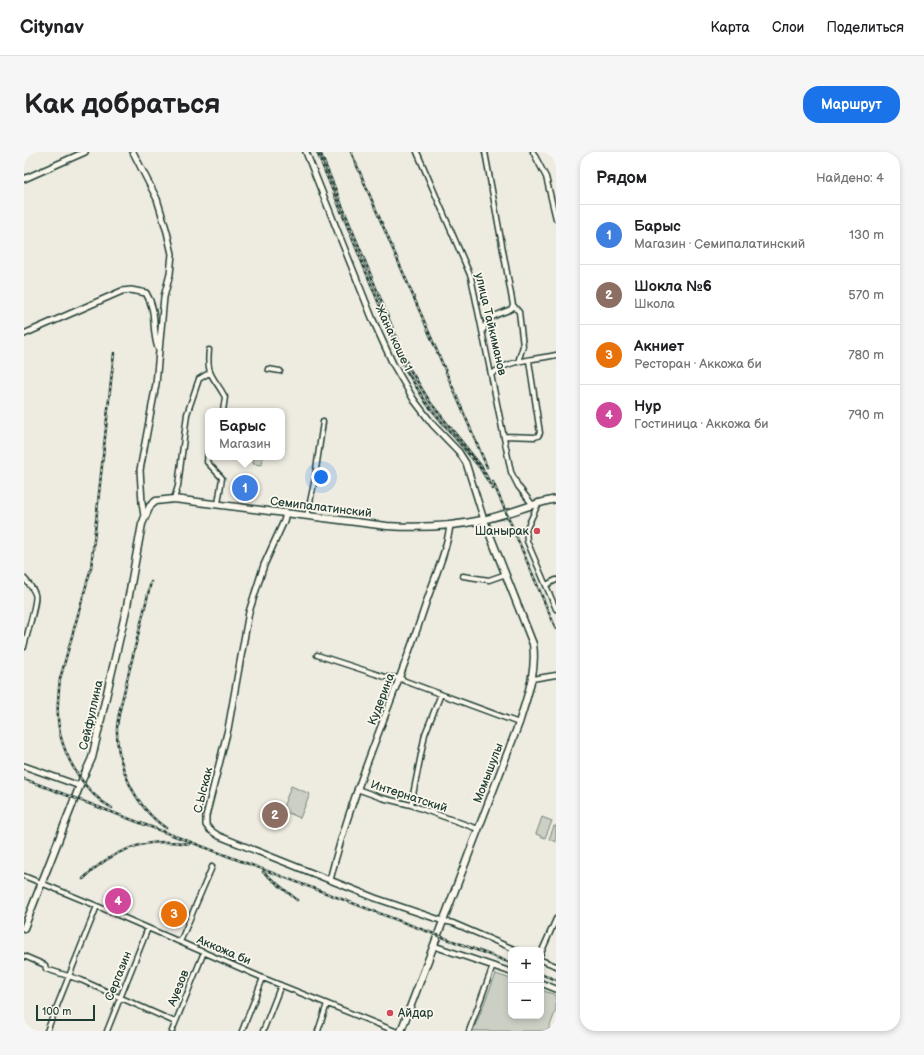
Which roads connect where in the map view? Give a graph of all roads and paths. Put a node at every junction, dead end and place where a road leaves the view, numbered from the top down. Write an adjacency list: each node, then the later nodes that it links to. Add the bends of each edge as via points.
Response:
1 (85, 152): 7 (street)
2 (133, 152): 12 (street, via 157,199 172,254 164,297)
3 (306, 152): 33 (street, Жана коше 1, via 393,364 414,400 466,463)
4 (417, 152): 10 (street, улица Тайкиманов, via 471,277)
5 (485, 152): 9 (street, улица Тайкиманов)
6 (534, 152): 8 (street, via 546,177)
7 (24, 179)
8 (556, 219)
9 (513, 305): 10 (street, via 511,309 490,318 484,325); 16 (street, улица Тайкиманов, via 519,312 523,346)
10 (483, 333): 20 (street, улица Тайкиманов)
11 (24, 334): 12 (street, via 122,291 131,290 146,293 152,302 155,340)
12 (159, 350): 31 (street, via 156,384 140,470)
13 (209, 350): 19 (street)
14 (556, 355): 15 (street)
15 (529, 361): 16 (street); 23 (street, via 540,433 535,437)
16 (518, 362): 20 (street, via 499,368)
17 (268, 369): 18 (street)
18 (280, 372)
19 (209, 373): 21 (street, via 225,397); 25 (street, via 199,379 187,414)
20 (492, 374): 23 (street, улица Тайкиманов)
21 (223, 408)
22 (323, 422): 32 (street)
23 (505, 436): 28 (street, улица Тайкиманов, via 512,472 518,486)
24 (207, 460): 29 (street, via 222,478)
25 (174, 499): 27 (main road, Семипалатинский); 29 (main road, Семипалатинский)
26 (556, 499): 28 (main road, Семипалатинский)
27 (156, 501): 31 (main road, Сейфуллина)
28 (536, 503): 33 (main road, Семипалатинский); 39 (street, via 526,530 527,541)
29 (218, 504): 30 (main road, Семипалатинский)
30 (286, 513): 32 (main road, Семипалатинский); 55 (street, С.Ыскак, via 264,565 249,612 228,729 205,821 214,834)
31 (144, 516): 49 (main road, Сейфуллина, via 101,724 92,758)
32 (307, 516): 34 (main road, Семипалатинский, via 418,528)
33 (484, 520): 34 (main road, Семипалатинский); 35 (main road, Момышулы)
34 (450, 525): 44 (street, Кудерина, via 417,635)
35 (506, 574): 36 (street, via 489,580); 45 (main road, Момышулы, via 533,644)
36 (463, 576)
37 (24, 578): 41 (street, via 36,594 36,602)
38 (556, 580): 39 (street)
39 (546, 585): 40 (street)
40 (556, 609)
41 (24, 646)
42 (318, 655): 44 (street, via 386,677)
43 (556, 675): 45 (street)
44 (400, 678): 46 (street); 50 (street, Кудерина)
45 (532, 679): 47 (main road, Момышулы)
46 (441, 694): 47 (street); 51 (street, via 425,734)
47 (519, 723): 52 (main road, Момышулы)
48 (24, 766): 49 (street)
49 (80, 786): 56 (main road, Сейфуллина)
50 (357, 790): 51 (street, Интернатский); 55 (street, Кудерина)
51 (412, 805): 52 (street, Интернатский)
52 (478, 829): 59 (main road, Момышулы)
53 (212, 868): 62 (street)
54 (24, 876): 56 (street, Аккожа би)
55 (330, 880): 59 (street, С.Ыскак)
56 (42, 883): 57 (street, Аккожа би); 60 (main road, Сейфуллина)
57 (97, 906): 61 (street, Аккожа би); 72 (street)
58 (556, 919): 65 (street)
59 (443, 921): 63 (main road, Момышулы); 64 (street)
60 (24, 928)
61 (148, 928): 62 (street, Аккожа би); 77 (street, Сергазин)
62 (180, 942): 66 (street, Аккожа би)
63 (434, 946): 69 (street); 87 (main road, Момышулы)
64 (509, 947)
65 (544, 947)
66 (204, 952): 73 (street, Аккожа би); 79 (street, Ауезов)
67 (24, 956): 72 (street, via 45,965 46,969)
68 (544, 961): 70 (street)
69 (494, 966): 71 (street); 88 (street)
70 (556, 966)
71 (508, 971)
72 (68, 977): 77 (street); 80 (street)
73 (263, 978): 75 (street, Аккожа би); 83 (street)
74 (544, 984): 76 (street)
75 (281, 985): 78 (street, Аккожа би); 84 (street)
76 (556, 989)
77 (120, 997): 79 (street); 81 (street, Сергазин)
78 (327, 1004): 85 (street); 86 (street, Аккожа би)
79 (176, 1022): 82 (street, Ауезов)
80 (47, 1031)
81 (107, 1031)
82 (172, 1031)
83 (242, 1031)
84 (263, 1031)
85 (318, 1031)
86 (395, 1031)
87 (400, 1031)
88 (469, 1031)

